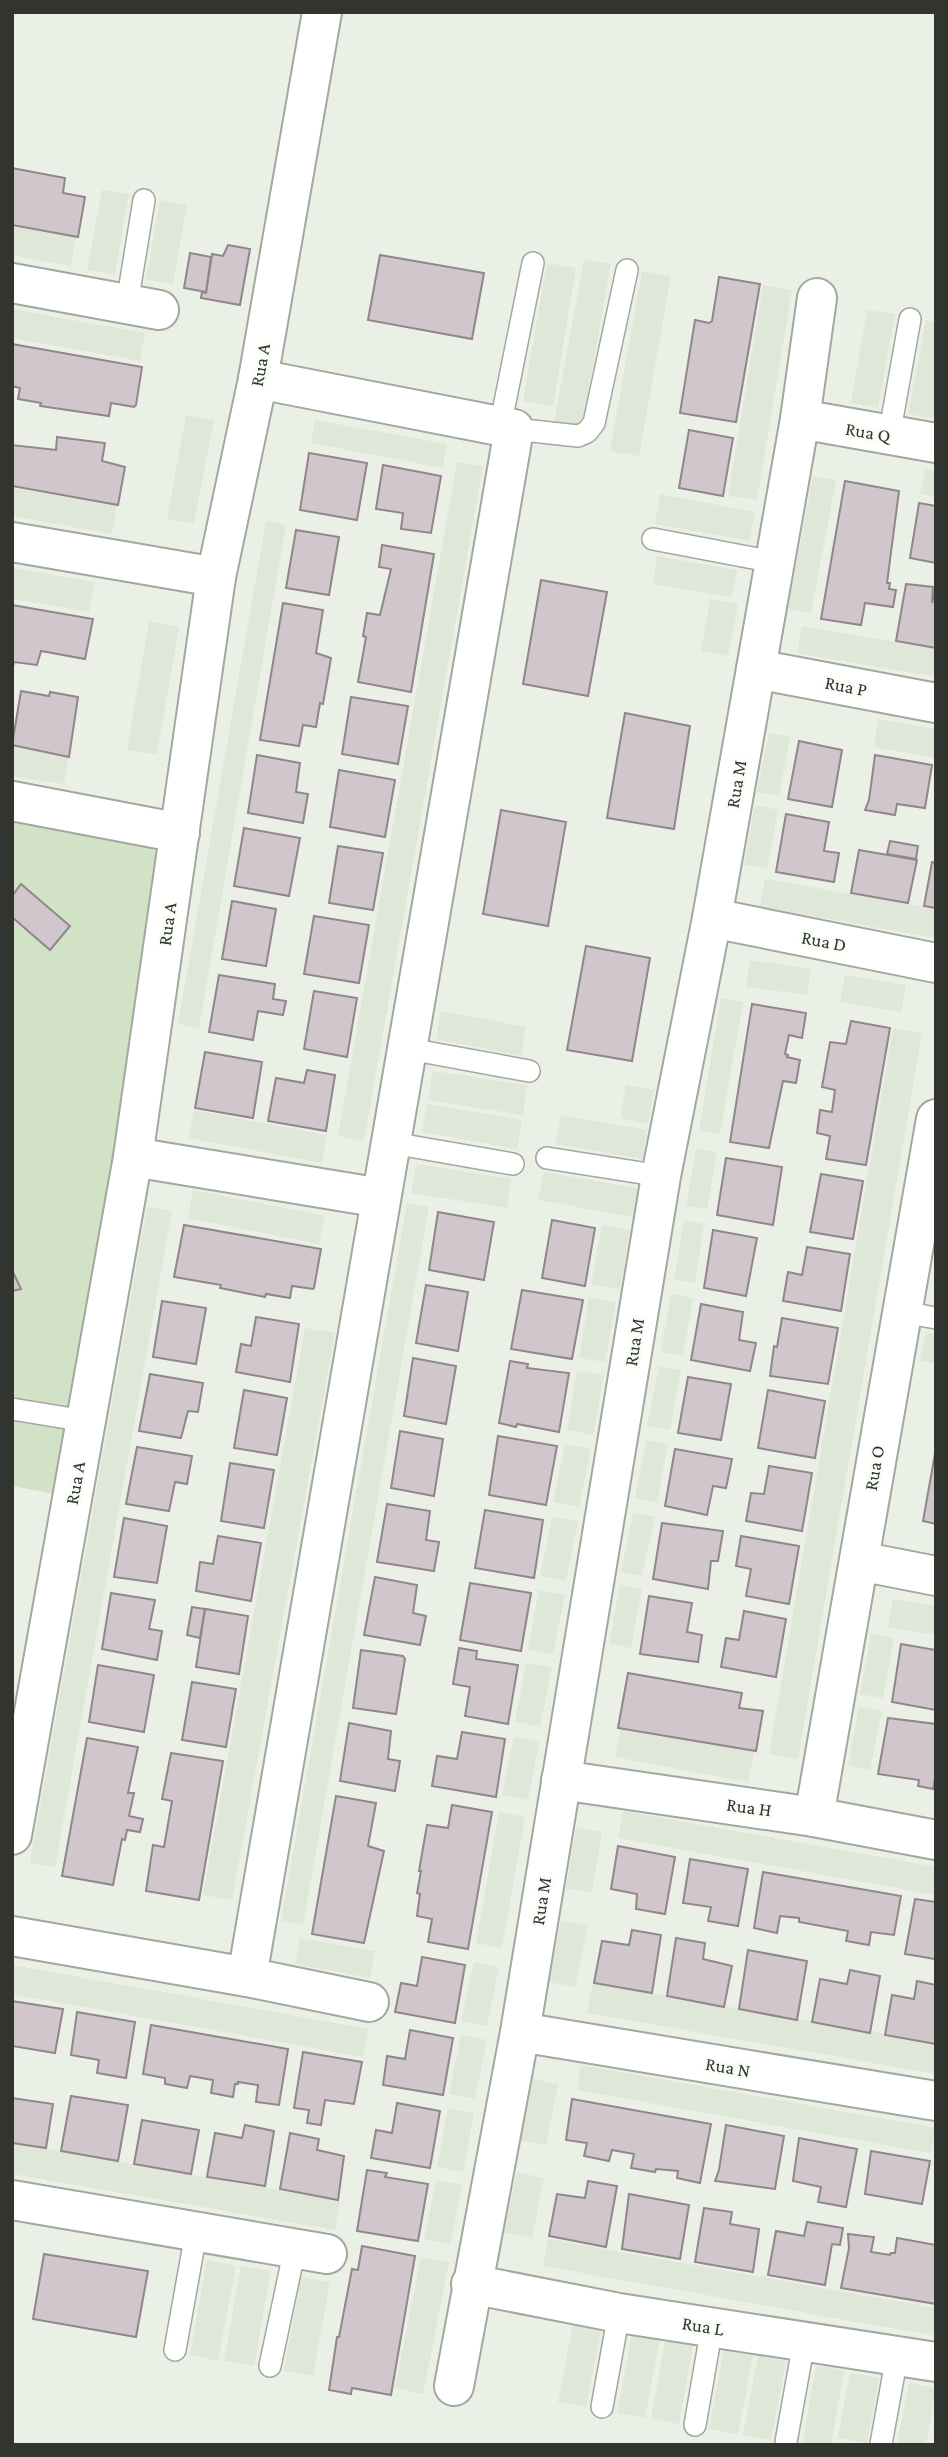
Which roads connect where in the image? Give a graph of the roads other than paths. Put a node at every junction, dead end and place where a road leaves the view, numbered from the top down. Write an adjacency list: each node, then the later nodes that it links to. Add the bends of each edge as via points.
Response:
1 (321, 12): 9 (street, Rua A)
2 (144, 200): 7 (lane)
3 (533, 263): 11 (lane)
4 (627, 270): 11 (lane, via 594,423 578,436)
5 (12, 283): 7 (street)
6 (817, 298): 10 (street, Rua M)
7 (143, 307)
8 (910, 319): 12 (lane)
9 (258, 380): 11 (street); 17 (street, Rua A)
10 (800, 419): 12 (street, Rua Q); 16 (street, Rua M)
11 (507, 428): 24 (street)
12 (889, 436): 13 (street, Rua Q)
13 (936, 443)
14 (653, 539): 16 (lane)
15 (12, 542): 17 (street)
16 (774, 562): 18 (street, Rua M)
17 (216, 577): 21 (street, Rua A)
18 (757, 669): 19 (street, Rua P); 22 (street, Rua M)
19 (936, 703)
20 (12, 801): 21 (street)
21 (180, 833): 28 (street, Rua A)
22 (712, 918): 23 (street, Rua D); 31 (street, Rua M)
23 (936, 963)
24 (408, 1049): 25 (lane); 27 (street)
25 (529, 1071)
26 (936, 1119): 33 (street, Rua O)
27 (392, 1143): 30 (lane); 32 (street)
28 (133, 1157): 32 (street); 36 (street, Rua A)
29 (547, 1158): 31 (lane)
30 (513, 1164)
31 (661, 1176): 40 (street, Rua M)
32 (381, 1198): 45 (street)
33 (927, 1223): 34 (street, Rua O)
34 (919, 1315): 37 (street, Rua O)
35 (12, 1409): 36 (lane)
36 (85, 1421): 39 (street, Rua A)
37 (859, 1561): 38 (street); 41 (street, Rua O)
38 (936, 1576)
39 (25, 1678): 42 (street, Rua A)
40 (561, 1780): 41 (street, Rua H); 47 (street, Rua M)
41 (814, 1817): 43 (street, Rua H)
42 (12, 1835)
43 (936, 1840)
44 (12, 1936): 45 (street)
45 (247, 1977): 46 (street)
46 (369, 2002)
47 (520, 2032): 48 (street, Rua N); 52 (street, Rua M)
48 (936, 2101)
49 (12, 2200): 50 (street)
50 (196, 2233): 51 (street); 56 (lane)
51 (311, 2251): 59 (lane)
52 (471, 2284): 53 (street, Rua L); 60 (street, Rua M)
53 (619, 2313): 54 (street, Rua L); 61 (lane)
54 (712, 2327): 55 (street, Rua L); 62 (lane)
55 (804, 2342): 57 (street, Rua L); 63 (lane)
56 (175, 2350)
57 (897, 2356): 58 (street, Rua L); 64 (lane)
58 (936, 2362)
59 (270, 2366)
60 (454, 2386)
61 (602, 2407)
62 (695, 2425)
63 (786, 2442)
64 (881, 2444)

